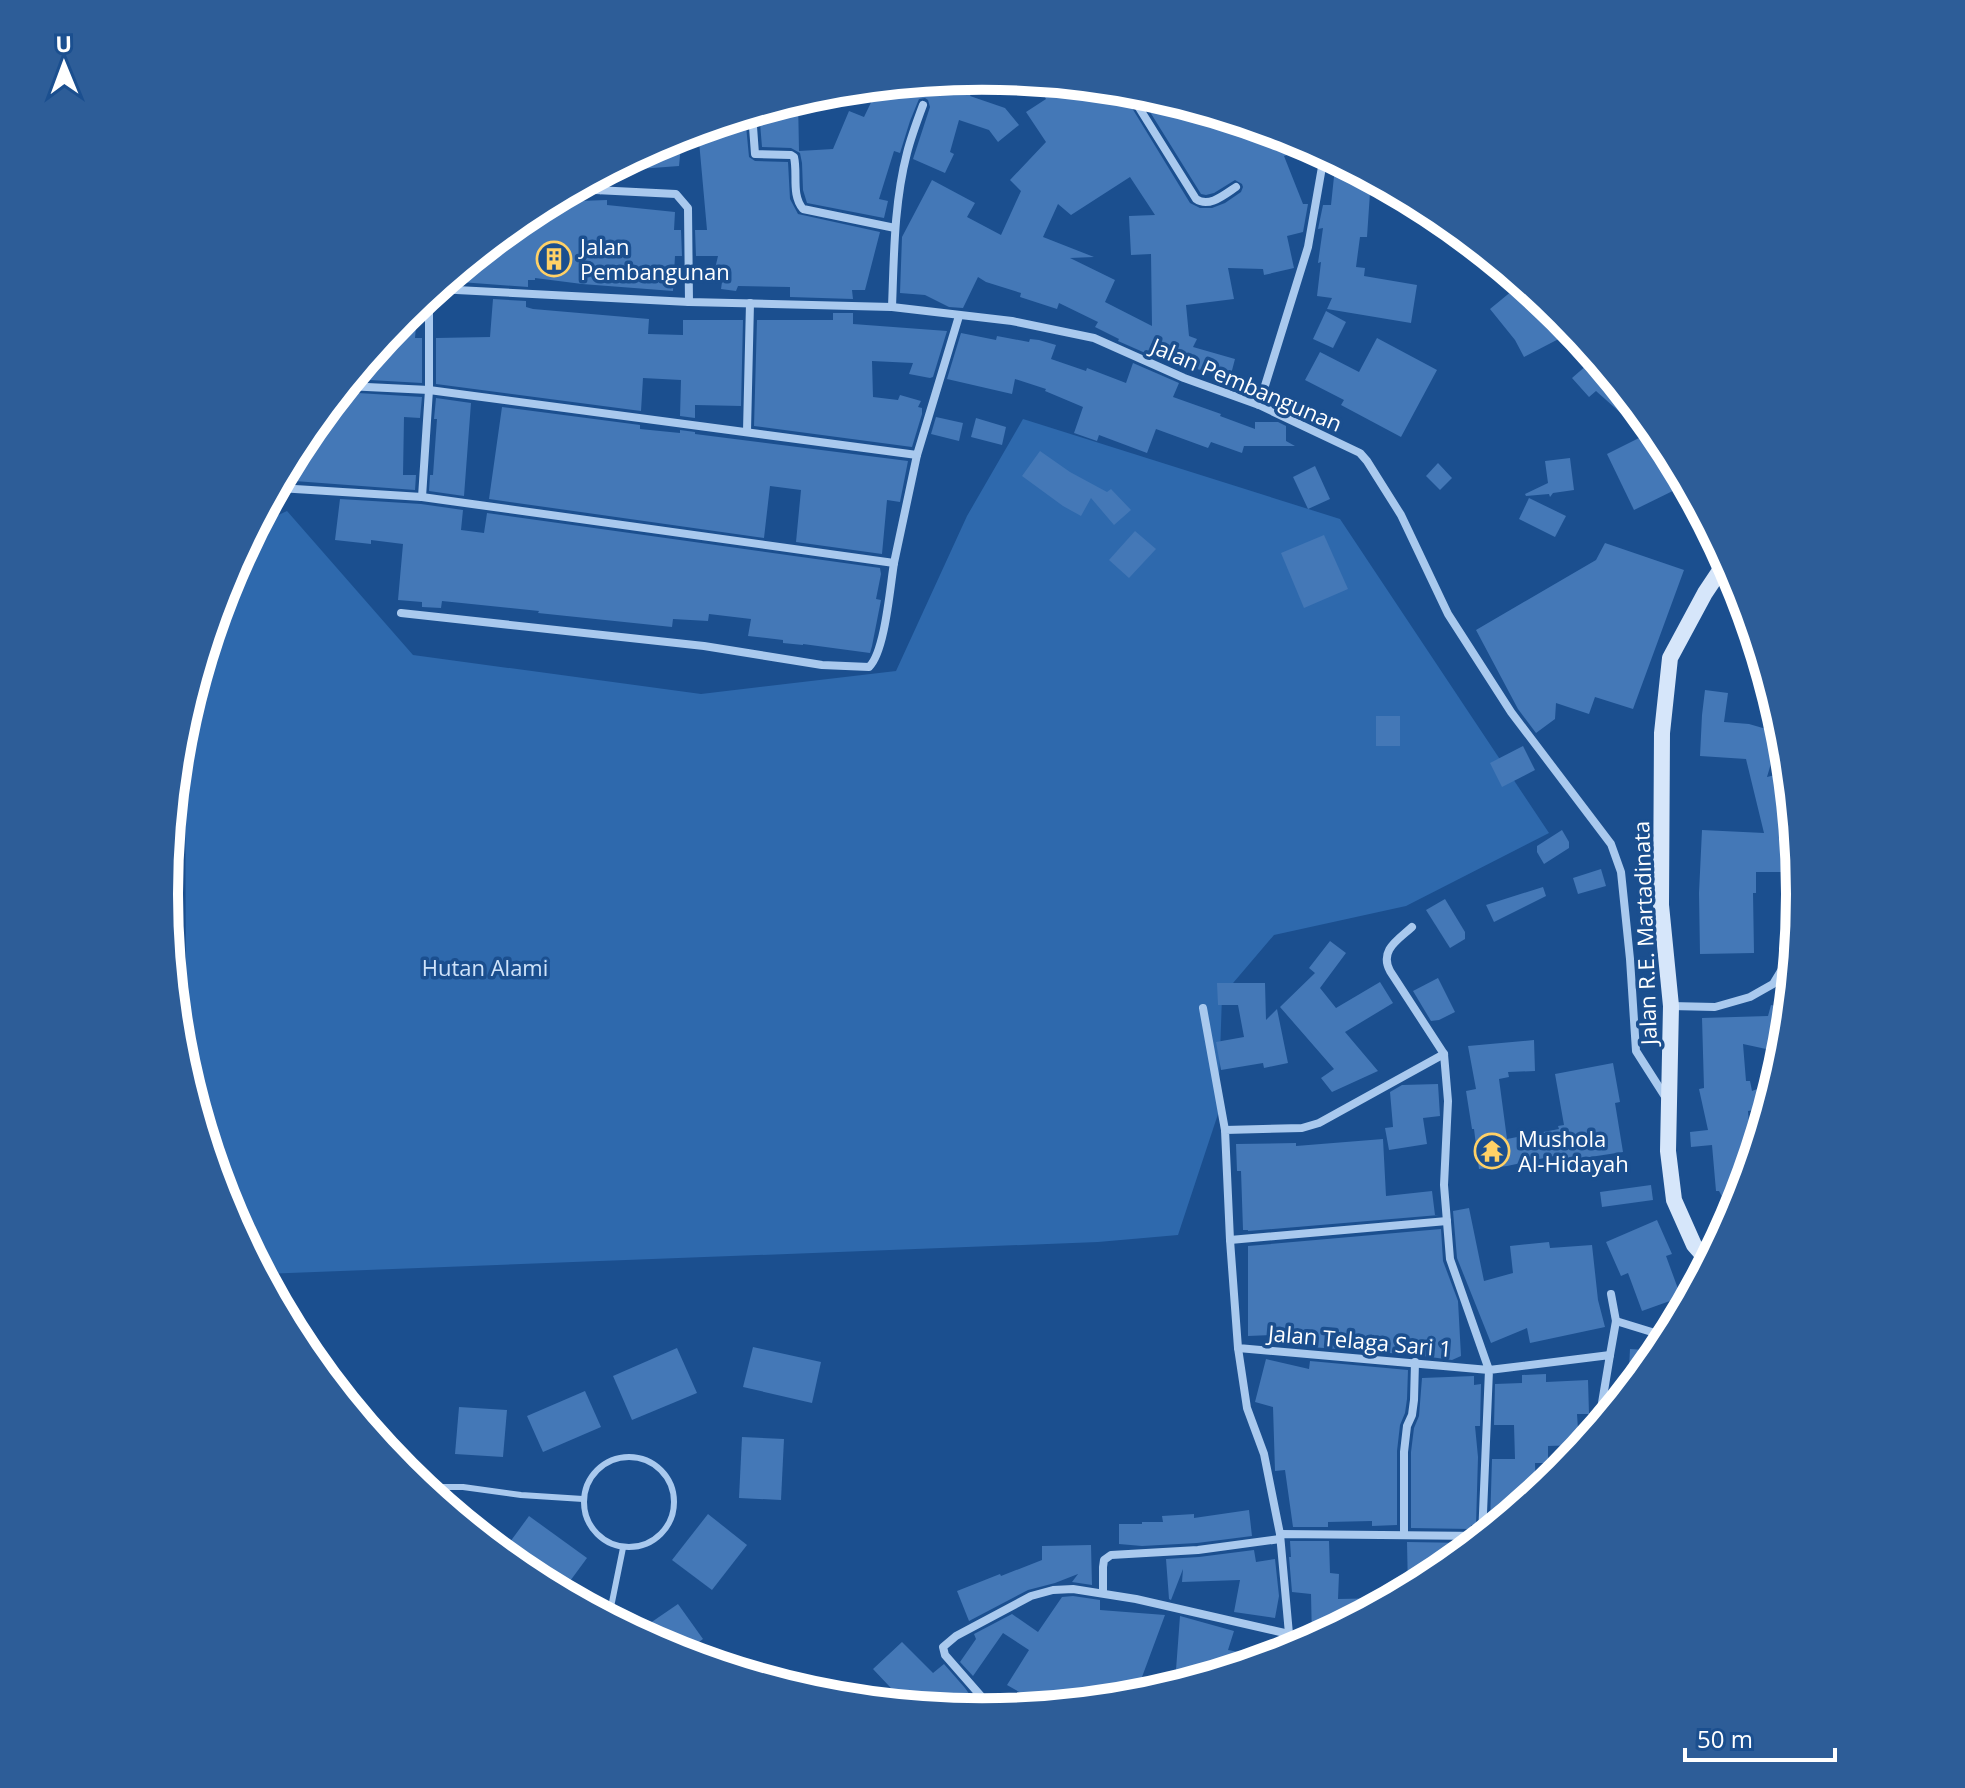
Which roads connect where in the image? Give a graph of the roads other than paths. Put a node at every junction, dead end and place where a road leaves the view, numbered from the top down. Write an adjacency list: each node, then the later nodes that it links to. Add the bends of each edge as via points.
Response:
1 (923, 105): 8 (street, via 907,150)
2 (1137, 105): 5 (street, via 1196,199 1208,202)
3 (753, 124): 8 (street, via 755,154 794,157 796,195 803,209)
4 (1322, 167): 17 (street, via 1308,247)
5 (1236, 187)
6 (596, 190): 7 (street)
7 (601, 190): 10 (street, via 676,194 683,200 688,208)
8 (895, 228): 12 (street)
9 (452, 290): 10 (street, Jalan Pembangunan)
10 (689, 302): 11 (street, Jalan Pembangunan)
11 (750, 303): 12 (street, Jalan Pembangunan); 18 (street)
12 (892, 307): 14 (street, Jalan Pembangunan)
13 (429, 311): 16 (street)
14 (959, 316): 17 (street, Jalan Pembangunan, via 1094,338); 19 (street)
15 (360, 387): 16 (street)
16 (429, 390): 18 (street); 21 (street)
17 (1259, 405): 30 (street, Jalan Pembangunan, via 1349,447 1367,461 1401,515 1448,614 1511,712 1611,844 1621,872 1636,1051)
18 (747, 431): 19 (street)
19 (917, 455): 22 (street)
20 (288, 489): 21 (street)
21 (422, 497): 22 (street)
22 (894, 563): 24 (street, via 881,644 869,667)
23 (1719, 572): 27 (street, Jalan R.E. Martadinata, via 1670,658 1662,733 1661,905)
24 (401, 613)
25 (1412, 927): 29 (street, via 1385,960)
26 (1783, 967): 27 (street, via 1773,984 1750,997 1715,1007)
27 (1671, 1006): 30 (street, Jalan R.E. Martadinata)
28 (1203, 1008): 31 (street, Jalan Telaga Sari 1)
29 (1444, 1054): 31 (street, via 1319,1123); 32 (street, Jalan Telaga Sari 1)
30 (1669, 1102): 34 (street, Jalan R.E. Martadinata, via 1674,1200)
31 (1225, 1130): 33 (street, Jalan Telaga Sari 1)
32 (1447, 1221): 33 (street); 41 (street, Jalan Telaga Sari 1, via 1450,1259)
33 (1230, 1240): 38 (street, Jalan Telaga Sari 1)
34 (1702, 1254)
35 (1611, 1294): 36 (street)
36 (1616, 1321): 37 (street); 39 (street)
37 (1656, 1333)
38 (1238, 1348): 40 (street, Jalan Telaga Sari 1); 47 (street, via 1247,1408 1264,1454)
39 (1610, 1355): 41 (street); 42 (street)
40 (1415, 1362): 41 (street, Jalan Telaga Sari 1); 46 (street, via 1404,1452)
41 (1489, 1370): 45 (street, Jalan Telaga Sari 1)
42 (1602, 1406)
43 (439, 1486): 44 (lane)
44 (583, 1499): 49 (lane, via 591,1528 601,1539); 49 (lane, via 596,1470 625,1457 642,1458 668,1478 674,1493 669,1524 645,1545)
45 (1483, 1523)
46 (1404, 1535): 47 (street); 48 (street)
47 (1280, 1536): 50 (street, via 1198,1550 1111,1555 1104,1560); 52 (street)
48 (1466, 1537)
49 (623, 1548): 51 (lane)
50 (1103, 1593): 52 (street); 54 (street, via 1073,1589 1031,1596 946,1643 945,1655)
51 (611, 1607)
52 (1289, 1634): 53 (street)
53 (1288, 1638)
54 (983, 1698)

